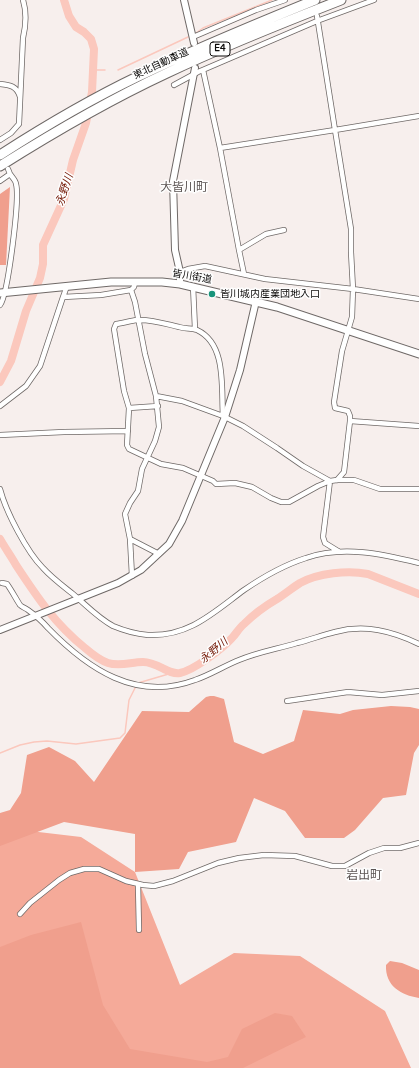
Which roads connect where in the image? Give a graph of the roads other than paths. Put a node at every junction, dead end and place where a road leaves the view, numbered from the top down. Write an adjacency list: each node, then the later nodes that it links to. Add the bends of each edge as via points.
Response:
1 (23, 0): 13 (street, via 26,26 23,38)
2 (184, 0): 8 (street)
3 (285, 0): 8 (street, via 256,10)
4 (315, 0): 16 (highway, 東北自動車道 / E4, via 152,70 105,93 19,143)
5 (341, 0): 18 (highway, 東北自動車道 / E4, via 215,51 103,105 18,154)
6 (374, 0): 7 (street)
7 (317, 19): 9 (street); 15 (street)
8 (194, 40)
9 (203, 70): 10 (street); 17 (street)
10 (194, 71): 12 (street); 22 (street, via 173,181 175,250)
11 (0, 84): 13 (street, via 16,88)
12 (174, 85)
13 (20, 99): 16 (street, via 19,124)
14 (419, 116): 15 (street)
15 (335, 130): 17 (street); 28 (street, via 351,230)
16 (1, 146)
17 (220, 148): 21 (street)
18 (6, 169): 19 (street); 30 (street, via 16,184 17,194)
19 (0, 181)
20 (284, 230): 21 (street, via 266,234)
21 (240, 250): 23 (street)
22 (180, 272): 23 (street, via 204,266); 25 (street)
23 (244, 274): 28 (street, via 265,279)
24 (135, 282): 25 (main road, 皆川街道); 26 (main road, 皆川街道); 29 (street)
25 (180, 284): 27 (main road, 皆川街道)
26 (65, 286): 30 (main road, 皆川街道); 31 (street)
27 (193, 286): 33 (main road, 皆川街道); 36 (street)
28 (353, 289): 32 (street); 37 (street)
29 (131, 290): 31 (street); 35 (street)
30 (4, 292): 34 (street)
31 (63, 297): 40 (street, via 40,366 26,386)
32 (419, 299)
33 (256, 301): 37 (main road, 皆川街道); 43 (street, via 240,370)
34 (0, 305)
35 (138, 320): 36 (street); 39 (street); 42 (street, via 116,324 114,329)
36 (195, 329): 43 (street, via 207,336 215,349 220,364)
37 (349, 330): 38 (main road, 皆川街道); 44 (street, via 342,351 334,402 335,408 348,411)
38 (419, 354)
39 (156, 396): 41 (street); 43 (street, via 182,401)
40 (0, 406)
41 (158, 406): 42 (street); 48 (street, via 159,427)
42 (129, 408): 46 (street)
43 (224, 416): 49 (street); 51 (street)
44 (350, 421): 45 (street); 50 (street, via 344,472)
45 (419, 426)
46 (128, 431): 47 (street); 48 (street, via 129,449)
47 (0, 435)
48 (147, 457): 49 (street); 54 (street, via 138,491 125,514)
49 (200, 476): 51 (street, via 216,484 235,483 252,487 271,498 285,502); 56 (street, via 182,521 169,544)
50 (337, 480): 51 (street); 53 (street, via 354,480 380,490)
51 (330, 481): 55 (street, via 323,537 325,543)
52 (0, 489): 60 (street, via 7,510 37,561)
53 (419, 489)
54 (130, 539): 56 (street); 58 (street)
55 (338, 551): 57 (street, via 370,553); 60 (street, via 307,557 267,575 207,618 179,632 169,634 143,634 123,630 104,620)
56 (159, 554): 58 (street)
57 (419, 563)
58 (132, 576): 60 (street)
59 (2, 584): 61 (street, via 8,584 21,606)
60 (77, 600): 61 (street)
61 (38, 616): 62 (street); 63 (street, via 60,640 106,674 133,684 158,687 195,680 266,650 351,629 378,630)
62 (0, 630)
63 (419, 644)
64 (419, 691): 65 (street, via 382,695 348,692)
65 (287, 701)
66 (419, 843): 67 (street, via 400,848 384,848 345,866 332,866 294,856 264,855 218,863 154,886)
67 (138, 884): 68 (street, via 98,869 76,871 48,888); 69 (street)
68 (20, 914)
69 (139, 930)

